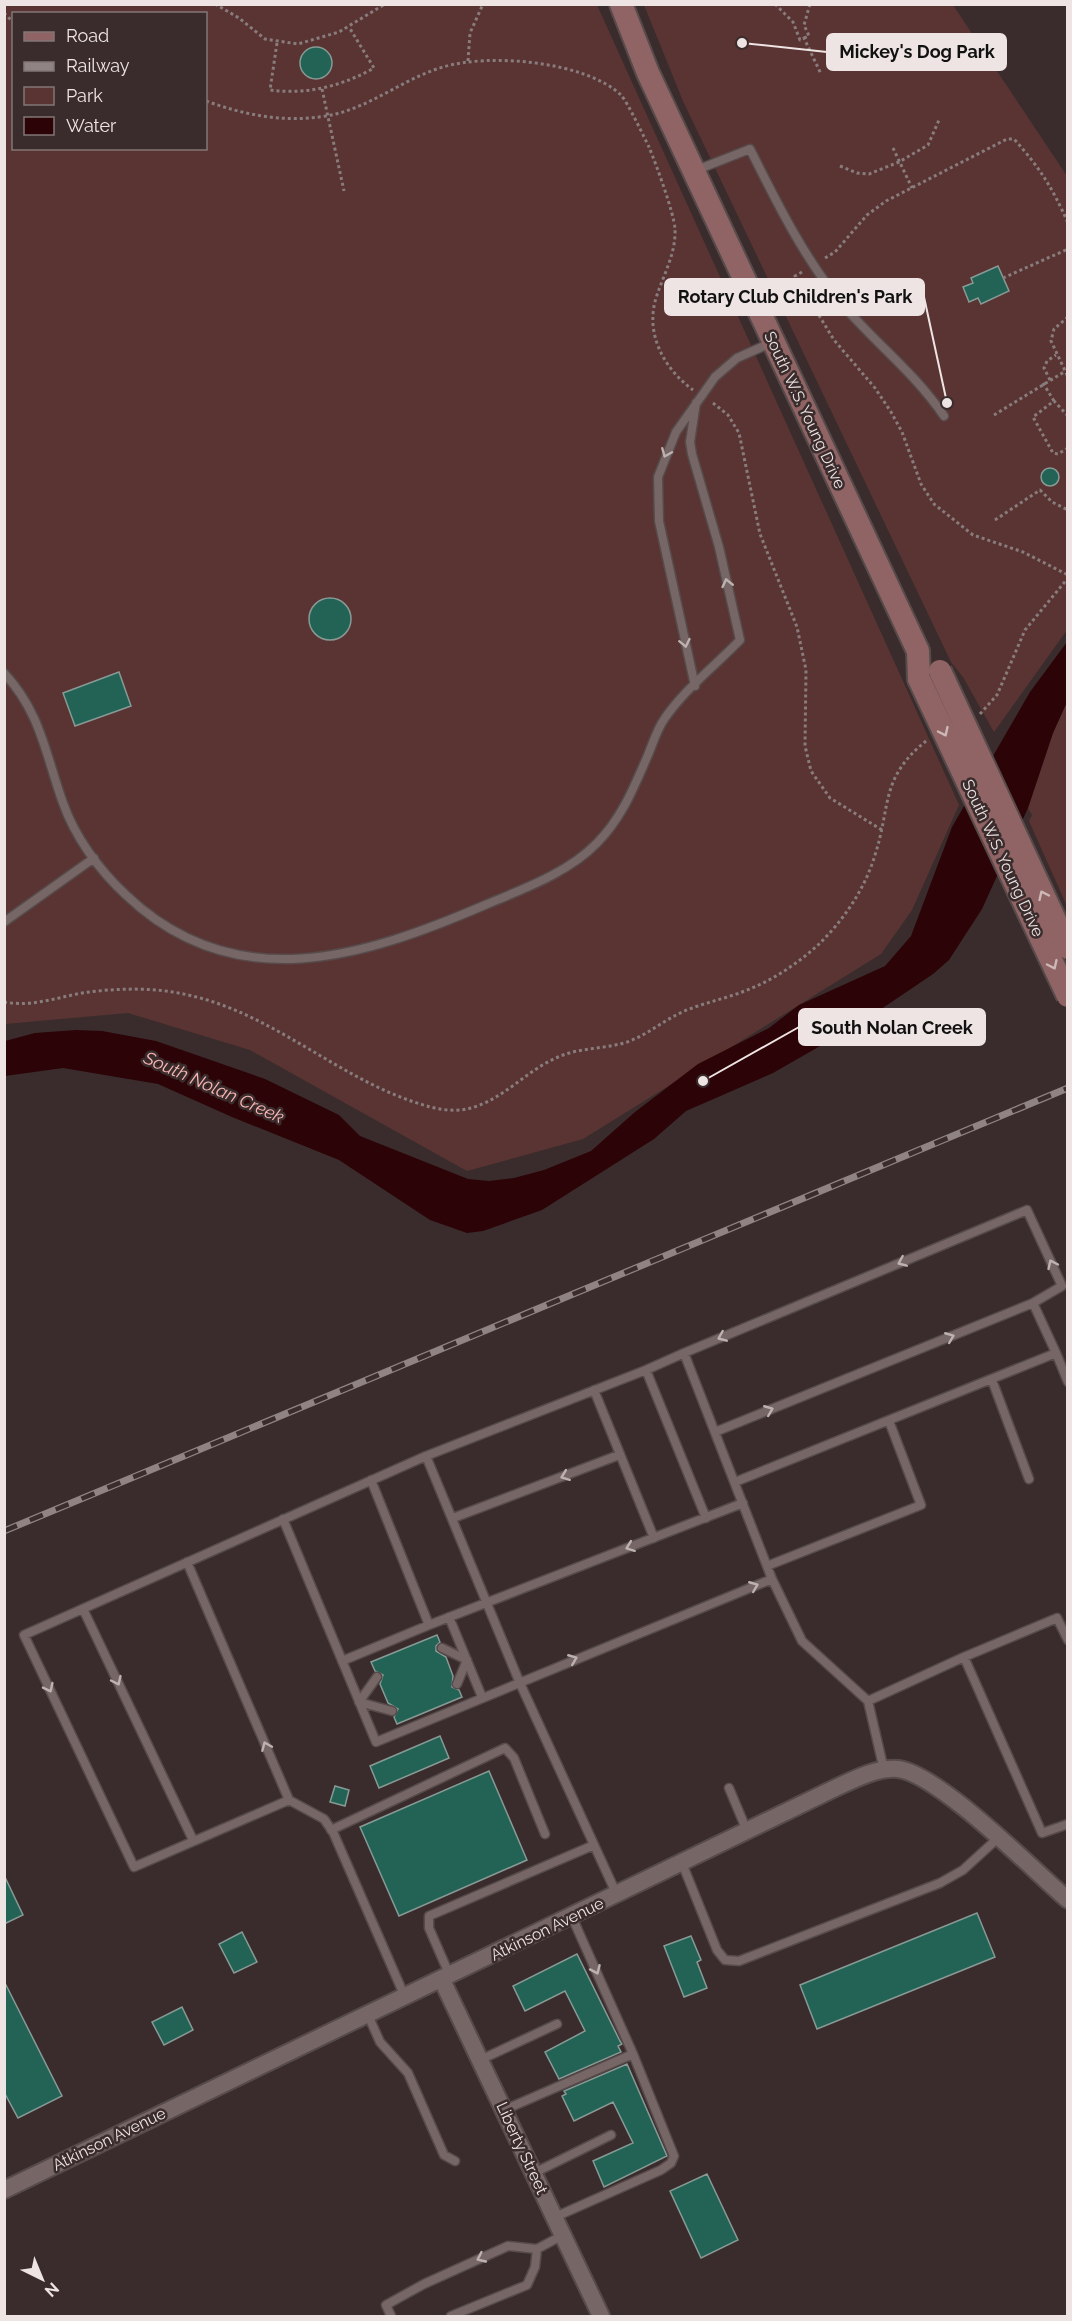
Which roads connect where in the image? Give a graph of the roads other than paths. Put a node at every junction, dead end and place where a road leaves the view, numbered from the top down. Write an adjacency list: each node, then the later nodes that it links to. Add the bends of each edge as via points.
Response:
1 (621, 4): 2 (main road, South W.S. Young Drive)
2 (694, 171): 3 (main road, South W.S. Young Drive); 5 (lane, via 750,149 828,285 857,320 920,382)
3 (773, 342): 4 (lane, via 737,358); 7 (main road, South W.S. Young Drive)
4 (696, 403): 8 (lane, one-way to 8, via 668,446 656,497); 8 (lane, one-way to 4, via 740,640 692,454)
5 (944, 416)
6 (4, 673): 9 (lane, via 29,704 63,804)
7 (929, 675): 11 (main road, South W.S. Young Drive, one-way to 7, bridge); 12 (main road, South W.S. Young Drive, one-way to 12, bridge)
8 (695, 686): 9 (lane, via 661,724 618,818 585,854 513,893 371,946 290,959 208,949 145,911)
9 (94, 858): 10 (lane)
10 (4, 922)
11 (1068, 948)
12 (1068, 996)
13 (1033, 1303): 14 (lane, one-way to 14, via 1062,1286 1027,1210); 15 (lane); 21 (lane, one-way to 13)
14 (684, 1353): 16 (lane); 21 (lane)
15 (1056, 1353): 17 (lane); 18 (lane)
16 (646, 1370): 19 (lane); 29 (lane)
17 (992, 1380): 20 (lane); 24 (lane)
18 (1068, 1382)
19 (594, 1390): 22 (lane); 23 (lane)
20 (889, 1421): 26 (lane); 33 (lane, via 921,1505)
21 (715, 1432): 26 (lane)
22 (619, 1455): 28 (lane, one-way to 28); 31 (lane)
23 (426, 1456): 25 (lane); 28 (lane)
24 (1029, 1479)
25 (371, 1480): 30 (lane); 38 (lane)
26 (735, 1482): 27 (lane)
27 (743, 1503): 29 (lane); 33 (lane)
28 (453, 1518): 35 (lane)
29 (706, 1518): 31 (lane)
30 (283, 1519): 32 (lane); 43 (lane)
31 (654, 1538): 35 (lane, one-way to 35)
32 (187, 1562): 36 (lane); 53 (lane, one-way to 32)
33 (767, 1566): 34 (lane)
34 (772, 1579): 45 (lane, one-way to 34); 48 (lane, via 802,1641)
35 (488, 1603): 37 (lane); 45 (lane)
36 (83, 1609): 59 (lane, one-way to 59); 59 (lane, one-way to 59, via 24,1635 134,1867)
37 (450, 1617): 38 (lane); 42 (lane)
38 (429, 1624): 43 (lane)
39 (1068, 1640): 41 (lane, via 1057,1618)
40 (442, 1648): 42 (lane)
41 (964, 1657): 48 (lane); 54 (lane, via 1042,1833)
42 (467, 1660): 46 (lane); 47 (lane)
43 (342, 1661): 49 (lane)
44 (377, 1677): 49 (lane)
45 (519, 1681): 47 (lane); 60 (lane)
46 (457, 1684)
47 (482, 1697): 49 (lane, via 376,1742)
48 (868, 1701): 51 (lane)
49 (359, 1702): 50 (lane)
50 (392, 1711)
51 (884, 1770): 56 (street, Atkinson Avenue, via 829,1791); 58 (street, via 896,1769 918,1777 952,1798)
52 (729, 1788): 56 (lane)
53 (289, 1800): 55 (lane, via 324,1819); 59 (lane)
54 (1068, 1824)
55 (331, 1830): 57 (lane, via 505,1748 514,1758); 66 (lane)
56 (747, 1831): 61 (street, Atkinson Avenue)
57 (545, 1834)
58 (998, 1838): 61 (lane, via 963,1870 940,1883 739,1961 725,1960 717,1950); 63 (street)
59 (193, 1840)
60 (594, 1845): 62 (lane); 65 (lane, via 429,1916 429,1928)
61 (682, 1863): 62 (street, Atkinson Avenue)
62 (617, 1895): 64 (street, Atkinson Avenue)
63 (1068, 1900)
64 (572, 1917): 65 (street, Atkinson Avenue); 69 (lane, one-way to 69)
65 (446, 1978): 66 (street, Atkinson Avenue); 70 (street, Liberty Street)
66 (405, 1997): 67 (street, Atkinson Avenue)
67 (368, 2015): 73 (lane, via 380,2042 408,2073 444,2155); 75 (street, Atkinson Avenue)
68 (557, 2024): 70 (lane)
69 (633, 2054): 71 (lane); 76 (lane, via 674,2156 671,2163)
70 (480, 2060): 71 (street, Liberty Street)
71 (504, 2110): 74 (street, Liberty Street)
72 (610, 2135): 74 (lane)
73 (455, 2161)
74 (534, 2173): 76 (street, Liberty Street)
75 (4, 2190)
76 (555, 2217): 77 (street, Liberty Street)
77 (563, 2235): 78 (lane); 81 (street, Liberty Street)
78 (537, 2249): 79 (lane, one-way to 79, via 508,2246 424,2284 387,2305); 80 (lane, via 527,2285)
79 (391, 2316)
80 (451, 2316)
81 (601, 2316)

